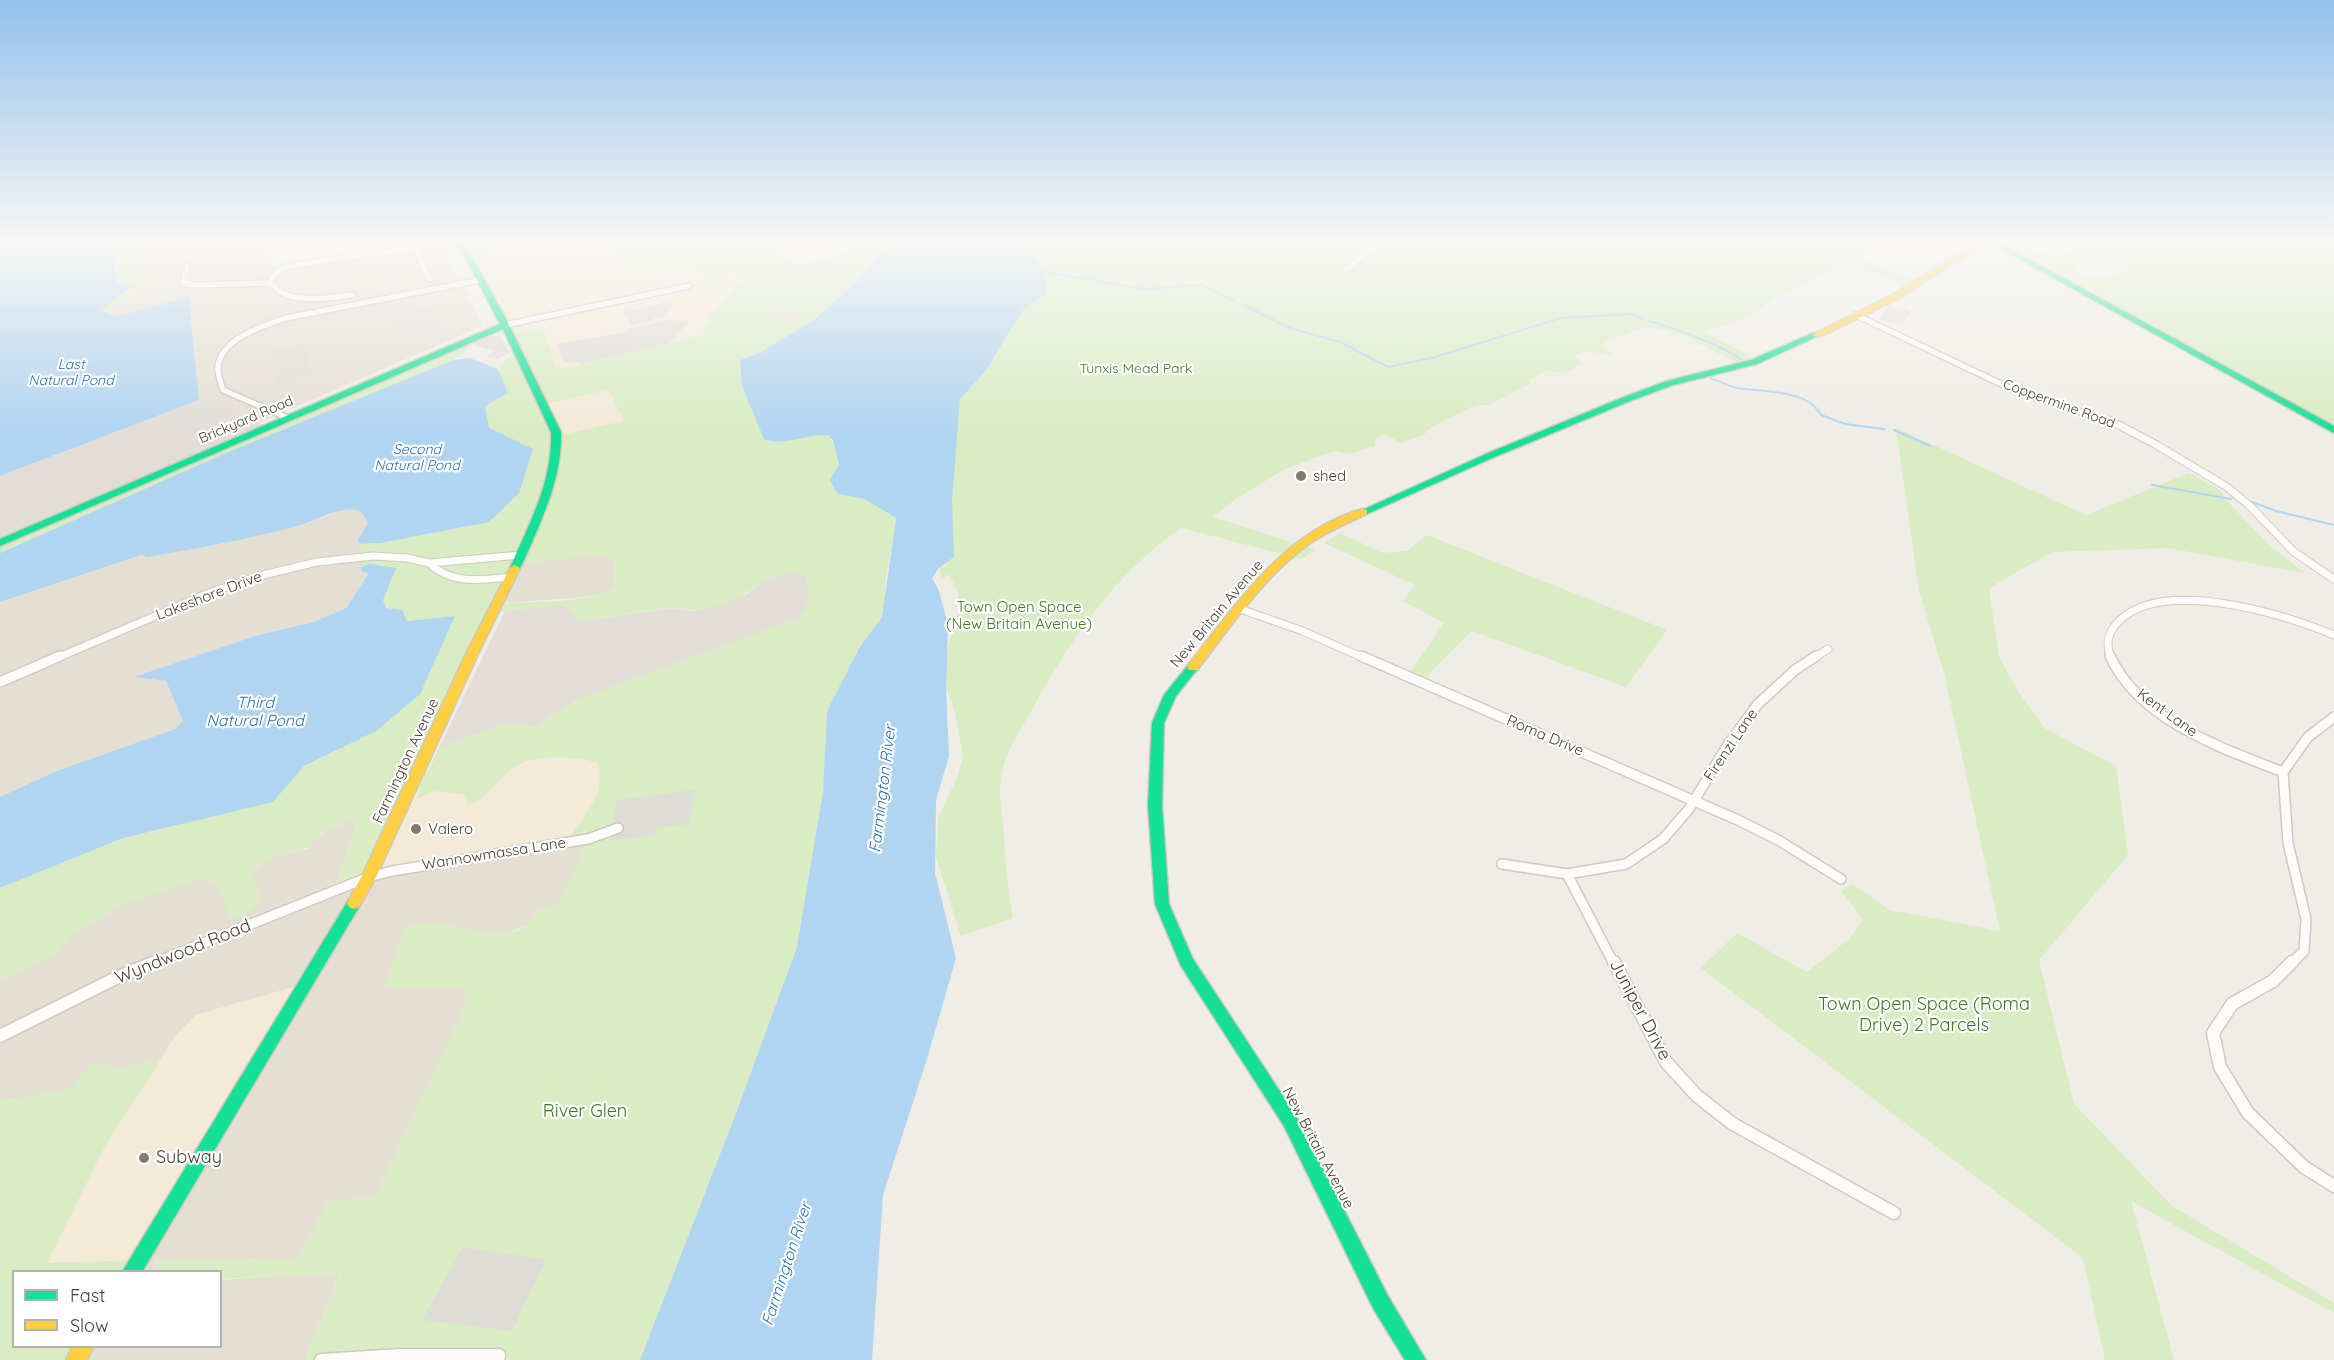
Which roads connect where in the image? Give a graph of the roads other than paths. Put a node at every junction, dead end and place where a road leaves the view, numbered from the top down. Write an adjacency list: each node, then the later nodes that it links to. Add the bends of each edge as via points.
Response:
1 (365, 302): 8 (street, via 286,318 261,327 223,350 218,367 223,390)
2 (492, 302): 7 (street, Farmington Avenue)
3 (611, 302): 7 (street)
4 (1883, 302): 6 (street, New Britain Avenue)
5 (2102, 302): 9 (street)
6 (1856, 315): 14 (street, Coppermine Road, via 2020,393 2108,420 2155,444 2227,488 2294,552); 15 (street, New Britain Avenue, via 1755,361 1670,383 1627,399 1328,528 1285,559)
7 (505, 326): 8 (street, Brickyard Road); 11 (street, Farmington Avenue, via 547,409 558,446 555,472)
8 (288, 418): 10 (street, Brickyard Road)
9 (2334, 430)
10 (0, 543)
11 (521, 555): 12 (street, Lakeshore Drive); 13 (street, Farmington Avenue)
12 (429, 563): 13 (street, Lakeshore Drive, via 434,570 456,578); 18 (street, Lakeshore Drive, via 373,556 317,562 263,575 209,593)
13 (511, 578): 25 (street, Farmington Avenue)
14 (2334, 579)
15 (1240, 609): 21 (street, Roma Drive, via 1300,630); 33 (street, New Britain Avenue, via 1170,695 1158,723 1155,805 1162,904 1186,962 1290,1121 1381,1303)
16 (2334, 635): 20 (street, Kent Lane, via 2245,606 2179,600 2130,610 2116,622 2107,641 2112,662 2131,687 2157,710 2185,730 2227,751)
17 (1828, 649): 21 (street, Firenzi Lane, via 1795,670 1758,704 1727,746)
18 (0, 682)
19 (2334, 717): 20 (street, via 2308,737)
20 (2283, 771): 28 (street, via 2288,843 2306,919 2304,951 2273,981 2232,1004 2213,1033 2220,1067 2248,1113 2304,1167)
21 (1695, 801): 24 (street, Firenzi Lane, via 1663,839 1626,864); 26 (street, Roma Drive, via 1778,840)
22 (618, 828): 25 (street, Wannowmassa Lane, via 580,841)
23 (1502, 864): 24 (street, Firenzi Lane)
24 (1567, 874): 29 (street, Juniper Drive, via 1666,1062 1697,1096 1733,1124)
25 (369, 877): 27 (street, Wyndwood Road, via 116,978); 30 (street, Farmington Avenue)
26 (1841, 879)
27 (0, 1036)
28 (2334, 1186)
29 (1894, 1213)
30 (132, 1270)
31 (499, 1358): 32 (street, via 401,1355)
32 (321, 1360)
33 (1416, 1360)

